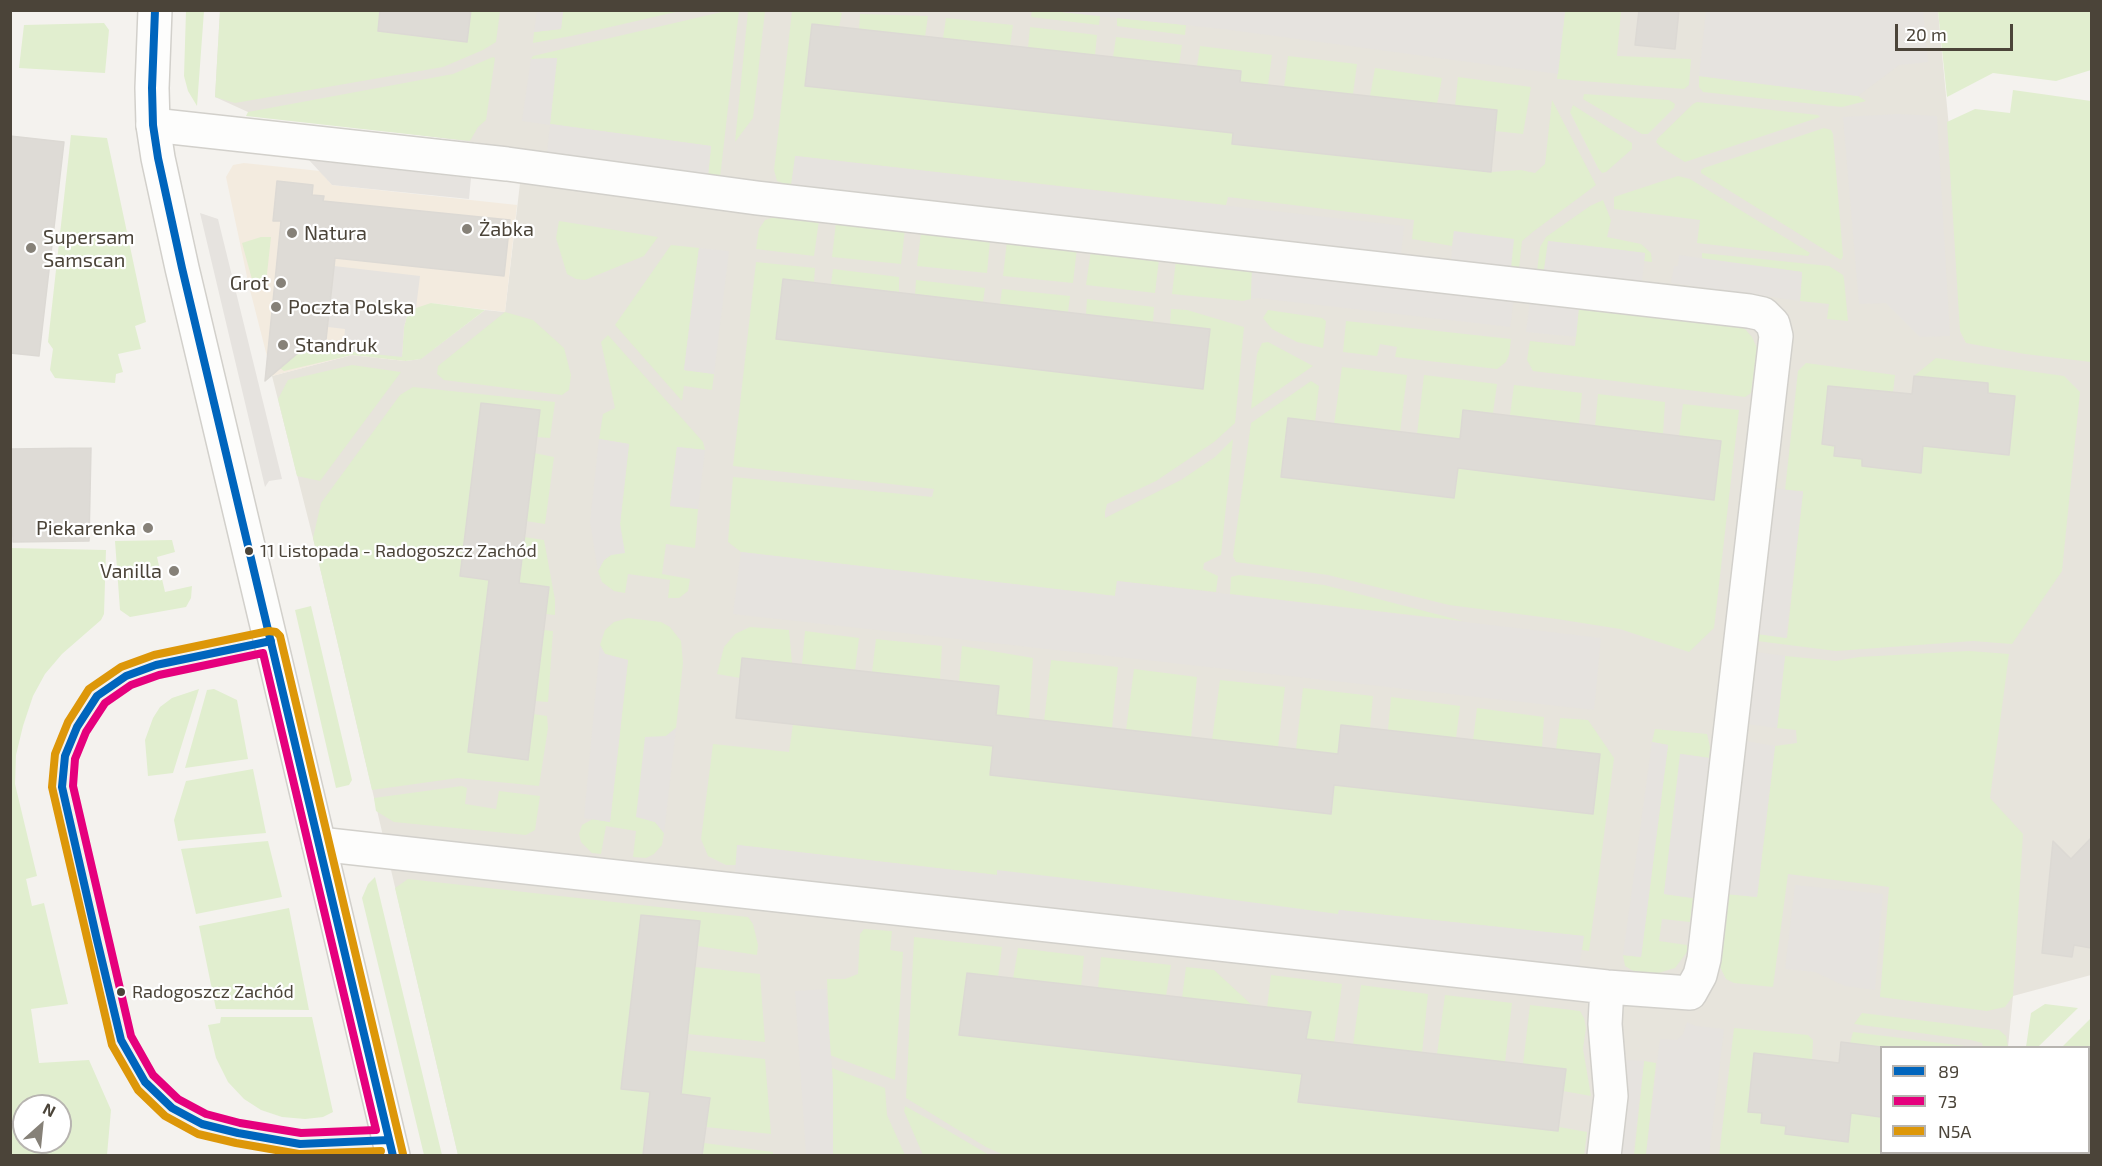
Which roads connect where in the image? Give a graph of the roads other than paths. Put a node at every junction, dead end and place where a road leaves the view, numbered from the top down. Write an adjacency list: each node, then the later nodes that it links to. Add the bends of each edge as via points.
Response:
1 (155, 10): 2 (street)
2 (153, 125): 3 (street, via 182,268); 4 (street, via 1763,314 1773,324 1776,336 1704,959 1690,993)
3 (319, 844): 4 (street); 5 (street)
4 (1607, 987): 6 (street, via 1605,1024 1611,1096)
5 (393, 1155)
6 (1605, 1155)

